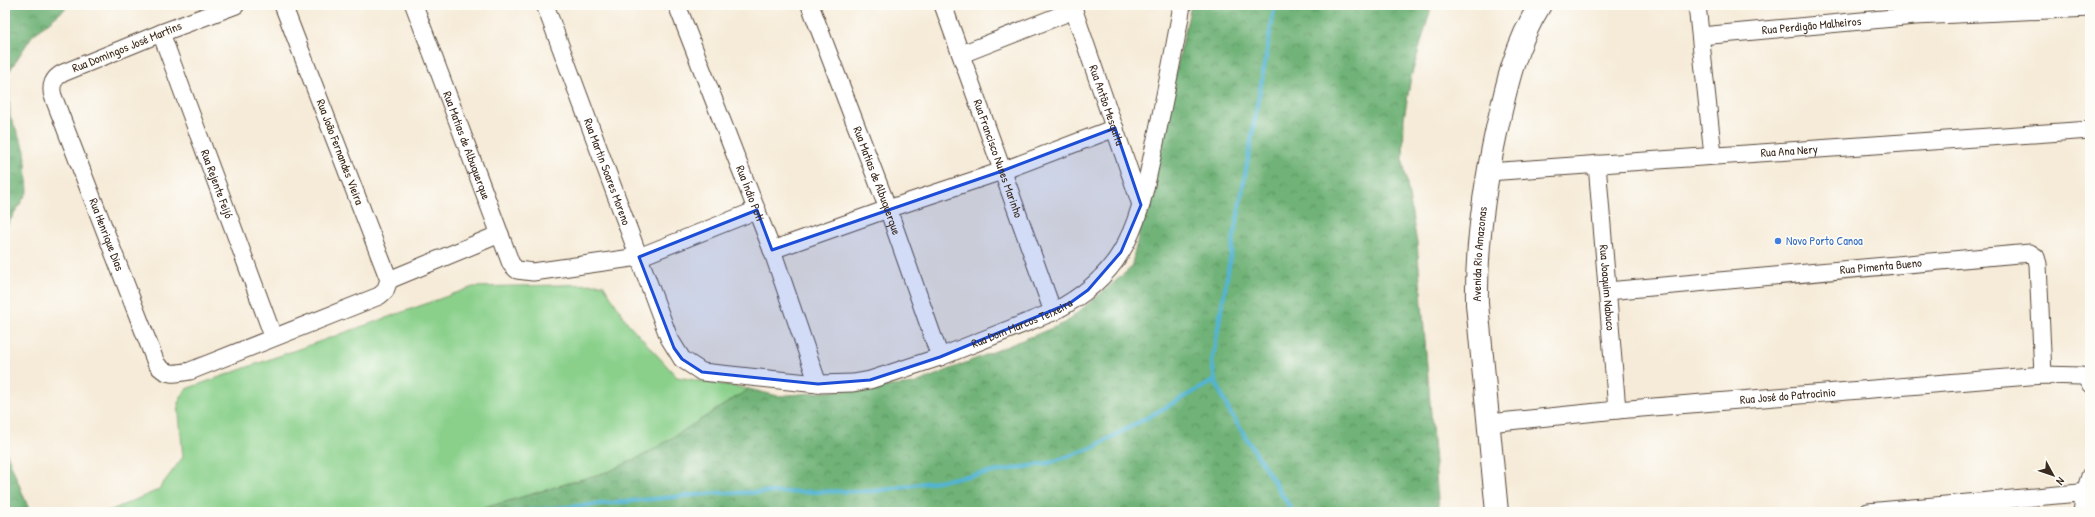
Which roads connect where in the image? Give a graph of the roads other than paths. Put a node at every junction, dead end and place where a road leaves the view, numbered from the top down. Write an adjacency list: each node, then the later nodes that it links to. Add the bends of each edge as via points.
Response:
1 (236, 5): 12 (street, Rua Domingos José Martins)
2 (284, 5): 30 (street, Rua João Fernandes Vieira)
3 (414, 5): 27 (street, Rua Matias de Albuquerque)
4 (545, 5): 29 (street, Rua Martin Soares Moreno)
5 (677, 5): 26 (street, Rua Índio Poti)
6 (810, 5): 25 (street, Rua Matias de Albuquerque)
7 (943, 5): 16 (street, Rua Francisco Nunes Marinho)
8 (1182, 5): 24 (street, Rua Dom Marcos Teixeira)
9 (1540, 5): 23 (street, Avenida Rio Amazonas, via 1527,25 1516,52)
10 (1697, 5): 15 (street)
11 (1073, 7): 16 (street); 18 (street, Rua Antão Mesquita)
12 (216, 8): 14 (street, Rua Domingos José Martins)
13 (2090, 8): 15 (street, Rua Perdigão Malheiros, via 1915,16)
14 (161, 33): 17 (street, Rua Domingos José Martins); 33 (street, Rua Rejente Feijó)
15 (1700, 36): 20 (street)
16 (962, 54): 22 (street, Rua Francisco Nunes Marinho)
17 (63, 73): 33 (street, Rua Henrique Dias, via 58,75 52,85 53,96 156,363 165,373 190,371)
18 (1115, 128): 22 (street); 24 (street, Rua Antão Mesquita)
19 (2090, 130): 20 (street, Rua Ana Nery)
20 (1713, 155): 21 (street, Rua Ana Nery)
21 (1597, 164): 23 (street, Rua Ana Nery); 31 (street, Rua Joaquim Nabuco)
22 (1002, 171): 25 (street); 32 (street, Rua Francisco Nunes Marinho)
23 (1488, 172): 40 (street, Avenida Rio Amazonas, via 1476,272)
24 (1141, 205): 32 (street, Rua Dom Marcos Teixeira, via 1121,252 1107,271 1088,290)
25 (888, 209): 28 (street); 35 (street, Rua Matias de Albuquerque)
26 (757, 210): 28 (street, Rua Índio Poti); 29 (street)
27 (500, 234): 29 (street, Rua Matias de Albuquerque, via 511,264 517,270 533,272); 30 (street)
28 (772, 250): 38 (street, Rua Índio Poti)
29 (639, 257): 34 (street, Rua Martin Soares Moreno)
30 (389, 280): 33 (street, via 385,291 379,296)
31 (1607, 291): 36 (street, Rua Pimenta Bueno, via 2030,253 2036,257 2038,264); 39 (street, Rua Joaquim Nabuco)
32 (1053, 312): 35 (street, Rua Dom Marcos Teixeira)
33 (273, 336)
34 (669, 338): 38 (street, Rua Dom Marcos Teixeira, via 682,359 702,372)
35 (940, 357): 38 (street, Rua Dom Marcos Teixeira, via 870,380)
36 (2043, 375): 37 (street, Rua José do Patrocinio, via 2075,375); 39 (street, Rua José do Patrocinio)
37 (2088, 381)
38 (818, 384)
39 (1617, 410): 40 (street, Rua José do Patrocinio)
40 (1489, 423): 43 (street, Avenida Rio Amazonas)
41 (2090, 476): 42 (street)
42 (2087, 492): 44 (street); 45 (street)
43 (1497, 512)
44 (1868, 512)
45 (2082, 512)

